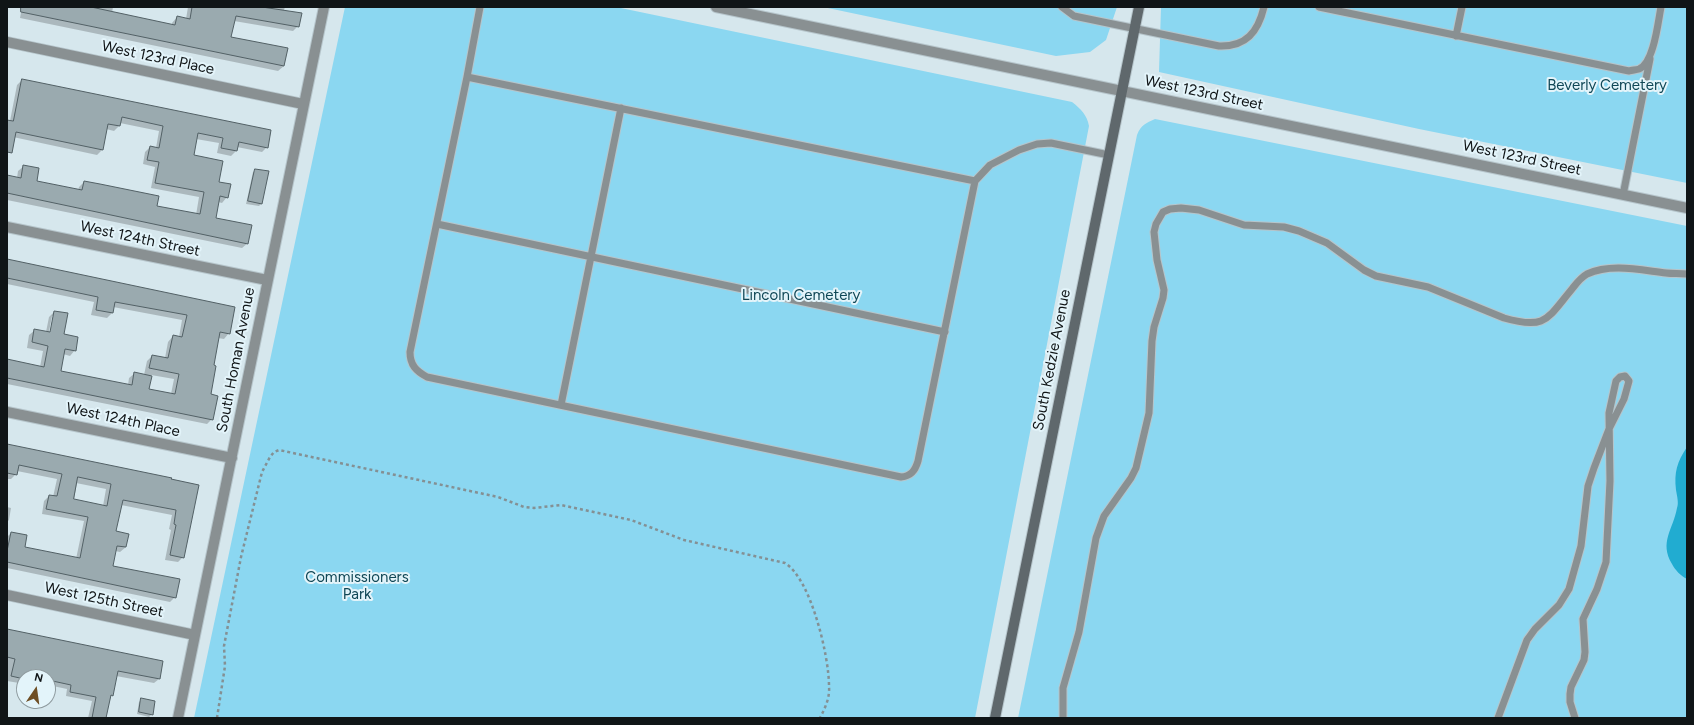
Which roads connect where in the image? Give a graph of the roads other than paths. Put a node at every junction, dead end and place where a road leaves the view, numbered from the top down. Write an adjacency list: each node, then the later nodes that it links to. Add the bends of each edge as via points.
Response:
1 (324, 7): 18 (street, South Homan Avenue)
2 (480, 7): 16 (lane)
3 (716, 7): 17 (street, West 123rd Street)
4 (1062, 7): 11 (lane)
5 (1071, 7): 11 (lane)
6 (1139, 7): 12 (main road, South Kedzie Avenue)
7 (1264, 7): 12 (lane, via 1254,31 1244,42 1230,46)
8 (1319, 7): 13 (lane)
9 (1462, 7): 13 (lane)
10 (1661, 7): 15 (lane)
11 (1074, 16): 12 (lane)
12 (1134, 29): 17 (main road, South Kedzie Avenue)
13 (1456, 36): 15 (lane, via 1629,71 1646,64)
14 (7, 42): 18 (street, West 123rd Place)
15 (1652, 53): 22 (lane)
16 (467, 77): 19 (lane); 24 (lane)
17 (1121, 92): 20 (main road, South Kedzie Avenue); 22 (street, West 123rd Street)
18 (303, 104): 28 (street, South Homan Avenue)
19 (621, 108): 21 (lane); 26 (lane)
20 (1109, 155): 21 (lane, via 1051,143 1037,144 990,165); 37 (main road, South Kedzie Avenue)
21 (975, 181): 29 (lane)
22 (1624, 194): 23 (street, West 123rd Street)
23 (1687, 208)
24 (437, 224): 26 (lane); 30 (lane, via 410,352 410,361 414,367 427,377)
25 (7, 227): 28 (street, West 124th Street)
26 (591, 257): 29 (lane); 30 (lane)
27 (1687, 274): 38 (lane, via 1618,268 1594,272 1579,280 1543,321 1517,322 1428,287 1376,276 1327,243 1299,231 1284,227 1244,225 1199,210 1181,208 1163,212 1154,232 1164,298 1152,341 1149,413 1136,468 1104,516 1096,538 1079,632 1063,688)
28 (267, 280): 33 (street, South Homan Avenue)
29 (945, 332): 30 (lane, via 918,461 915,469 907,476)
30 (560, 405)
31 (7, 412): 33 (street, West 124th Place)
32 (1609, 429): 32 (lane, via 1616,381 1625,376 1629,381 1628,389); 39 (lane, via 1588,486 1581,546 1569,589 1559,605 1527,640); 40 (lane, via 1610,481 1606,562 1583,619 1584,660 1570,694)
33 (232, 458): 35 (street, South Homan Avenue)
34 (7, 596): 35 (street, West 125th Street)
35 (195, 635): 36 (street, South Homan Avenue)
36 (178, 718)
37 (996, 718)
38 (1062, 718)
39 (1498, 718)
40 (1575, 718)

